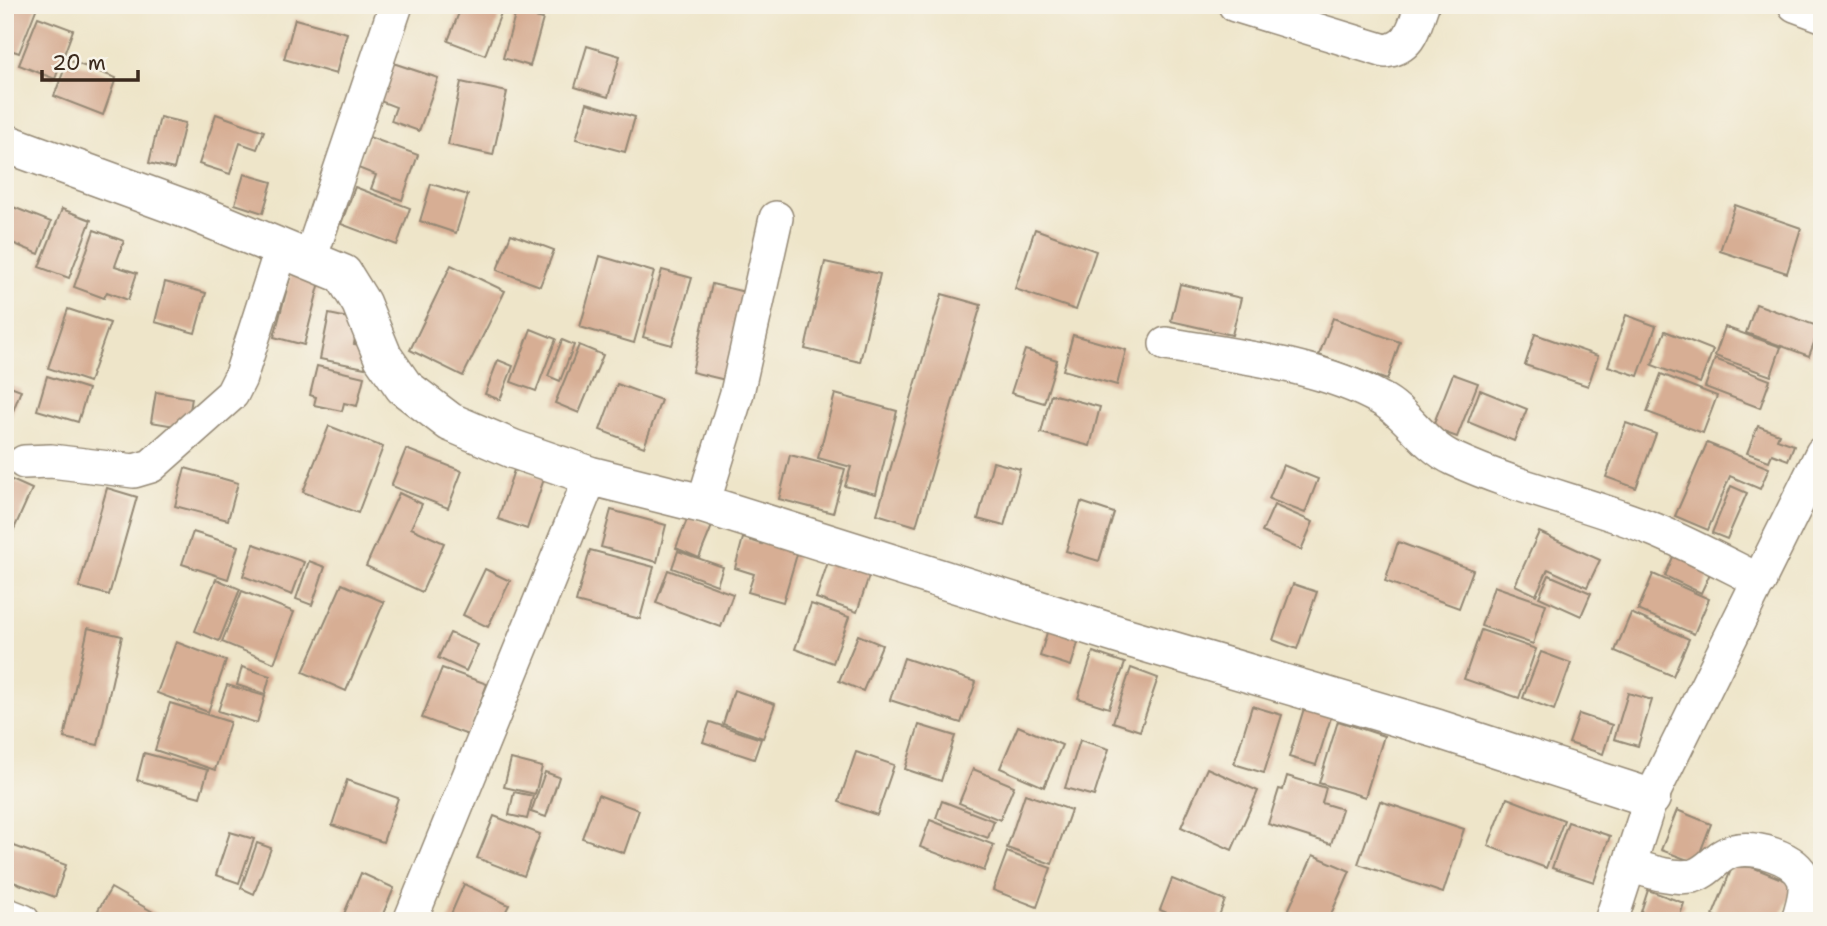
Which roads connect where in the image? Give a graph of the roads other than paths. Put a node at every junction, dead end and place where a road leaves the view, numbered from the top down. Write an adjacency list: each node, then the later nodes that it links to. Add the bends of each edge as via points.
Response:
1 (396, 5): 8 (street)
2 (1235, 5): 3 (street, via 1385,51 1405,44)
3 (1422, 5)
4 (1795, 5): 5 (street)
5 (1822, 15)
6 (5, 143): 8 (street, via 191,211)
7 (776, 218): 13 (street, via 737,393)
8 (295, 255): 11 (street, via 232,394 151,466 134,471); 12 (street, via 343,274 361,303 383,357 404,387 450,422)
9 (1166, 344): 14 (street, via 1278,363 1354,387 1383,399 1418,435 1451,458 1656,530)
10 (1822, 453): 14 (street)
11 (24, 462)
12 (590, 476): 13 (street); 19 (street)
13 (703, 504): 15 (street, via 1438,729)
14 (1760, 581): 15 (street)
15 (1651, 799): 16 (street)
16 (1629, 865): 20 (street); 21 (street, via 1664,875 1689,876 1730,852 1760,851 1800,872 1805,894)
17 (5, 914): 18 (street)
18 (23, 921)
19 (410, 921)
20 (1611, 921)
21 (1798, 921)

